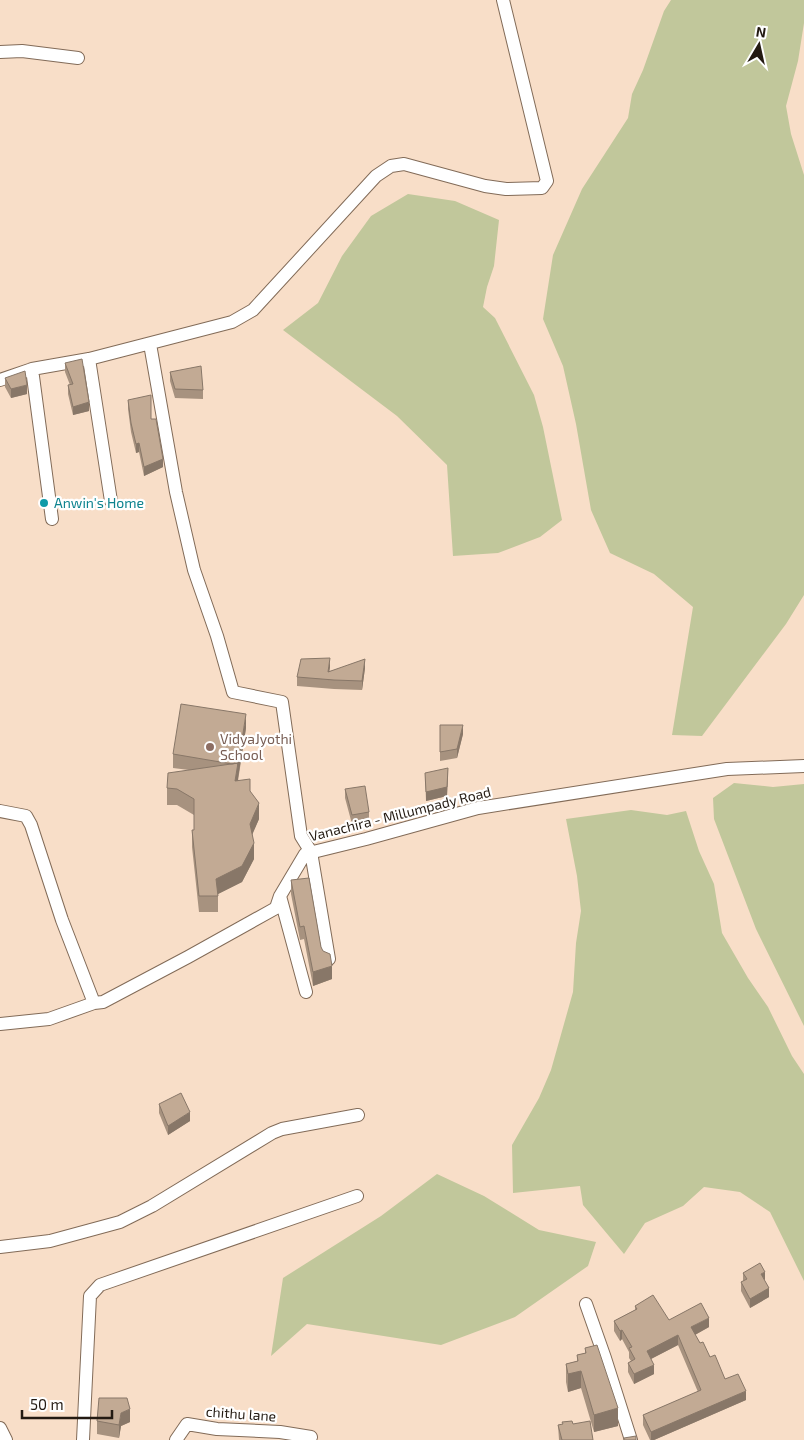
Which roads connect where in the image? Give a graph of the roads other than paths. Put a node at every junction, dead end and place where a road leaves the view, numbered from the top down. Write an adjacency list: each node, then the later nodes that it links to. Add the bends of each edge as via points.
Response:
1 (503, 0): 4 (street, via 547,180 542,188 485,186 404,164 391,166 376,176 252,310 232,322)
2 (0, 52): 3 (street, via 22,51)
3 (78, 58)
4 (150, 344): 5 (street); 12 (street, via 176,492 194,570 233,692 282,702 301,836)
5 (89, 359): 6 (street); 8 (street)
6 (32, 369): 7 (street); 9 (street)
7 (0, 380)
8 (111, 501)
9 (52, 519)
10 (804, 766): 12 (street, Vanachira - Millumpady Road, via 727,769 478,808)
11 (0, 810): 16 (street, via 26,816 31,825)
12 (311, 852): 13 (street, Vanachira - Millumpady Road, via 305,854); 14 (street)
13 (280, 896): 15 (street); 16 (street, Vanachira - Millumpady Road, via 276,908 180,962 103,1002)
14 (329, 959)
15 (306, 992)
16 (94, 1003): 17 (street, Vanachira - Millumpady Road, via 49,1019)
17 (0, 1024)
18 (358, 1115): 20 (street, via 272,1133 120,1222 50,1241)
19 (357, 1196): 25 (street, via 100,1285 90,1296)
20 (0, 1248)
21 (586, 1304): 27 (street)
22 (0, 1428): 24 (street)
23 (311, 1437): 26 (street, chithu lane, via 187,1424)
24 (6, 1440)
25 (83, 1440)
26 (176, 1440)
27 (631, 1440)

